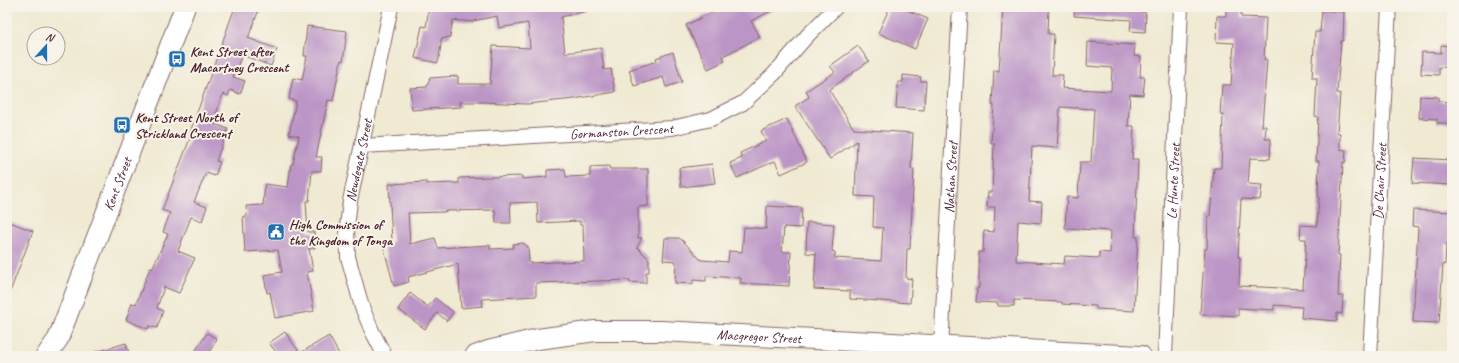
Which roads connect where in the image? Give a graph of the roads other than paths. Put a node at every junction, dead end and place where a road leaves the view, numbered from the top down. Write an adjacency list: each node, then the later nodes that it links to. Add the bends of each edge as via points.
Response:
1 (185, 7): 8 (street, Kent Street)
2 (391, 7): 7 (street, Newdegate Street)
3 (836, 7): 7 (street, Gormanston Crescent, via 774,74 743,102 711,119 672,128)
4 (960, 7): 9 (street, Nathan Street)
5 (1181, 7): 15 (street, Le Hunte Street)
6 (1389, 7): 16 (street, De Chair Street)
7 (362, 146): 12 (street, Newdegate Street, via 350,201 347,227 348,257 362,306)
8 (56, 347): 11 (street, Kent Street)
9 (941, 347): 10 (street, Macgregor Street); 13 (street, Macgregor Street, via 661,331 595,331 538,339)
10 (1054, 354): 14 (street, Macgregor Street)
11 (46, 356)
12 (385, 356)
13 (475, 356)
14 (1141, 356)
15 (1165, 356)
16 (1370, 356)

